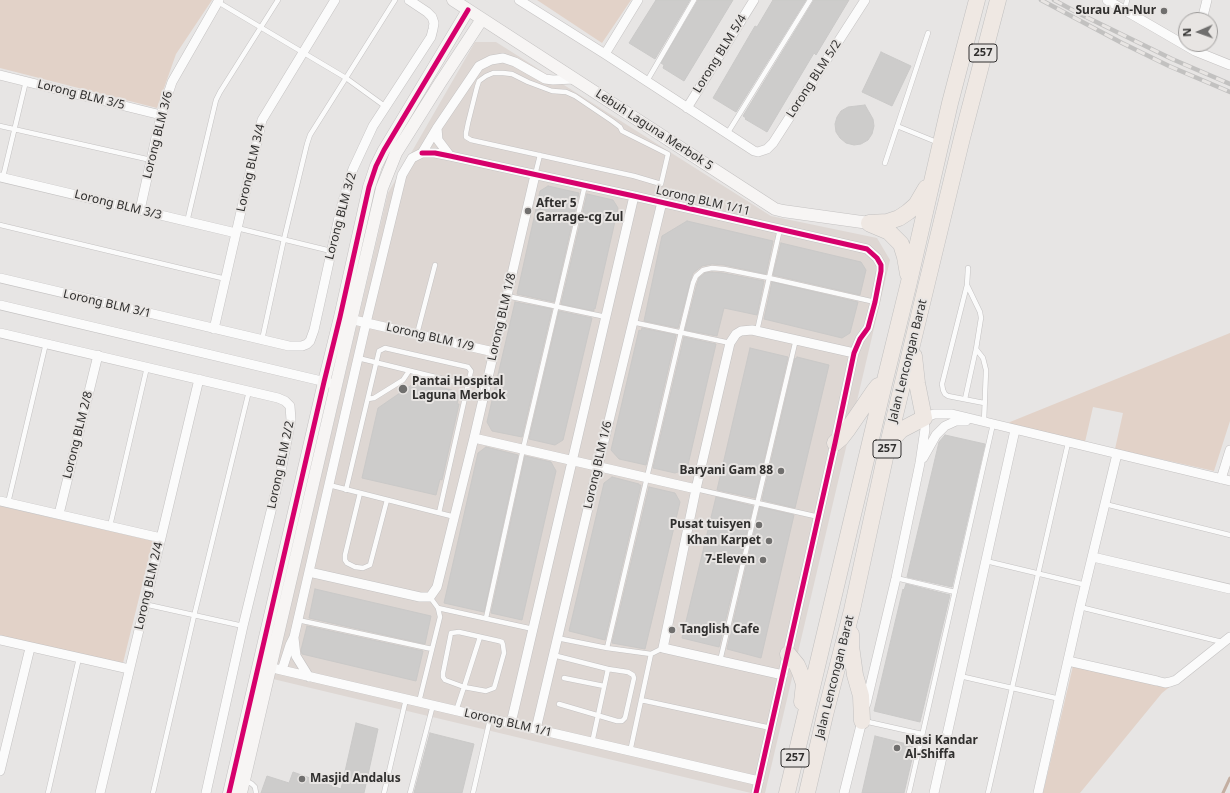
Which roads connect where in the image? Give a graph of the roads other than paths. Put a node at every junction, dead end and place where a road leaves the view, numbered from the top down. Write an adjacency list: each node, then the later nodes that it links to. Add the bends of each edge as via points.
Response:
1 (278, 0): 22 (lane)
2 (335, 0): 26 (street, Lorong BLM 3/4)
3 (395, 0): 30 (lane)
4 (409, 0): 34 (street, Lorong BLM 3/2, via 432,17 433,29 431,37)
5 (453, 0): 18 (street, Lebuh Laguna Merbok 5)
6 (519, 0): 27 (street)
7 (638, 0): 27 (street)
8 (694, 0): 33 (lane)
9 (754, 0): 35 (street, Lorong BLM 5/4)
10 (810, 0): 41 (lane)
11 (865, 0): 41 (street, Lorong BLM 5/2, via 767,148 754,151)
12 (977, 0): 42 (highway, Jalan Lencongan Barat / 257)
13 (998, 0): 82 (highway, Jalan Lencongan Barat / 257)
14 (1107, 0): 19 (street)
15 (1127, 0): 19 (lane)
16 (1207, 0): 20 (street)
17 (219, 1): 22 (lane); 36 (street, Lorong BLM 3/6, via 172,82)
18 (468, 10): 21 (street, Lebuh Laguna Merbok 5); 74 (street, via 376,166 369,188)
19 (1125, 10): 24 (street)
20 (1204, 12)
21 (482, 19): 31 (street, Lebuh Laguna Merbok 5); 74 (street, via 396,153 382,188)
22 (261, 28): 26 (lane); 55 (lane, via 216,100)
23 (928, 33): 38 (lane)
24 (1178, 38)
25 (1205, 52): 28 (street)
26 (303, 53): 30 (lane); 58 (street, Lorong BLM 3/4, via 262,120)
27 (606, 54): 33 (street)
28 (1230, 65)
29 (0, 75): 32 (street, Lorong BLM 3/5)
30 (346, 78): 34 (lane); 60 (lane, via 310,135)
31 (574, 79): 39 (street, via 545,79 515,62 503,58 491,60 479,66); 56 (street, Lebuh Laguna Merbok 5, via 775,209)
32 (26, 81): 36 (street, Lorong BLM 3/5); 40 (lane)
33 (647, 81): 35 (street)
34 (386, 107): 61 (street, Lorong BLM 3/2, via 367,138 349,180)
35 (687, 108): 41 (street)
36 (161, 115): 46 (street, Lorong BLM 3/6)
37 (0, 126): 40 (lane)
38 (897, 126): 42 (lane); 47 (lane)
39 (437, 128): 43 (street); 45 (street, via 438,140)
40 (14, 129): 46 (lane); 50 (lane)
41 (727, 134)
42 (940, 144): 48 (highway, Jalan Lencongan Barat / 257)
43 (422, 153): 45 (street, Lorong BLM 1/11); 76 (street, via 408,162 400,182)
44 (540, 155): 44 (lane, via 661,184 668,154 622,131 612,121 566,92 552,91 512,74 493,73 479,81 466,136 471,140); 49 (lane)
45 (450, 156): 49 (street, Lorong BLM 1/11)
46 (151, 160): 54 (street, Lorong BLM 3/6)
47 (885, 163)
48 (934, 174): 56 (highway, via 916,204 908,212 887,222); 67 (highway, Jalan Lencongan Barat / 257)
49 (535, 175): 51 (street, Lorong BLM 1/11); 69 (street, Lorong BLM 1/8)
50 (1, 177): 54 (street, Lorong BLM 3/3)
51 (585, 185): 52 (street, Lorong BLM 1/11); 72 (lane)
52 (634, 196): 53 (street, Lorong BLM 1/11); 73 (street, Lorong BLM 1/6)
53 (662, 202): 59 (street, Lorong BLM 1/11); 75 (street, Lorong BLM 1/6)
54 (140, 210): 55 (street, Lorong BLM 3/3)
55 (187, 222): 58 (street, Lorong BLM 3/3)
56 (869, 223): 67 (highway, via 888,232 901,244)
57 (0, 225): 66 (lane)
58 (237, 230): 60 (lane); 66 (street, Lorong BLM 3/4)
59 (780, 230): 65 (lane); 70 (street, Lorong BLM 1/11, via 867,249 881,265)
60 (284, 239): 61 (lane); 84 (lane)
61 (331, 251): 84 (street, Lorong BLM 3/2, via 310,341 302,346 289,346)
62 (436, 265): 81 (lane)
63 (968, 268): 68 (lane)
64 (0, 278): 77 (street, Lorong BLM 3/1)
65 (769, 278): 70 (lane); 78 (lane); 79 (lane, via 724,269 703,270 693,283)
66 (226, 279): 77 (street, Lorong BLM 3/4)
67 (909, 282): 97 (highway, Jalan Lencongan Barat / 257)
68 (967, 284): 87 (lane, via 981,318); 102 (lane, via 942,384 948,396)
69 (507, 296): 72 (lane); 88 (street, Lorong BLM 1/8)
70 (875, 302): 89 (street, Lorong BLM 1/11, via 868,328)
71 (0, 305): 96 (street)
72 (557, 306): 73 (lane); 111 (lane)
73 (606, 317): 114 (street, Lorong BLM 1/6)
74 (345, 318): 76 (street, Lorong BLM 1/9); 96 (street); 98 (street)
75 (632, 322): 79 (lane); 116 (street, Lorong BLM 1/6)
76 (366, 323): 81 (street, Lorong BLM 1/9); 91 (street)
77 (214, 329): 84 (street, Lorong BLM 3/2)
78 (757, 331): 83 (street); 86 (street, via 741,331)
79 (681, 332): 86 (lane); 117 (lane)
80 (0, 333): 85 (street, Lorong BLM 2/2)
81 (417, 334): 88 (street, Lorong BLM 1/9)
82 (915, 335): 104 (highway, via 914,363); 110 (highway, Jalan Lencongan Barat / 257)
83 (796, 339): 89 (street); 125 (lane)
84 (262, 340)
85 (46, 343): 90 (street, Lorong BLM 2/2); 124 (lane)
86 (730, 343): 120 (street)
87 (976, 349): 102 (lane); 103 (lane, via 983,358 986,370)
88 (494, 352): 107 (street, Lorong BLM 1/8)
89 (854, 353): 109 (street, Lorong BLM 1/11)
90 (98, 356): 93 (street, Lorong BLM 2/2); 128 (street, Lorong BLM 2/8)
91 (358, 358): 92 (lane); 119 (street)
92 (376, 363): 94 (lane); 99 (lane, via 379,351 385,348 468,367 471,371); 101 (lane)
93 (147, 367): 95 (street, Lorong BLM 2/2); 131 (lane)
94 (409, 371): 99 (lane); 101 (lane, via 403,380)
95 (199, 379): 100 (street, Lorong BLM 2/2); 133 (street, Lorong BLM 2/4)
96 (324, 382): 98 (street); 167 (street)
97 (884, 384): 109 (highway, via 878,386); 189 (highway, Jalan Lencongan Barat / 257)
98 (336, 385): 169 (street)
99 (468, 385): 127 (lane)
100 (249, 391): 147 (lane); 150 (street, Lorong BLM 2/2, via 285,401 290,406 291,420)
101 (368, 399): 121 (lane)
102 (965, 399): 103 (lane)
103 (984, 403): 105 (lane)
104 (924, 418): 105 (street, via 934,414 952,414); 110 (highway, via 901,430); 115 (street)
105 (985, 422): 106 (street); 115 (street, via 956,421 946,426 936,435); 141 (lane)
106 (1015, 430): 108 (street); 135 (street)
107 (474, 438): 111 (street); 129 (street, Lorong BLM 1/8)
108 (1068, 442): 113 (street); 137 (lane)
109 (835, 443): 130 (street, Lorong BLM 1/11)
110 (888, 444): 146 (highway, Jalan Lencongan Barat / 257)
111 (523, 449): 114 (street); 148 (lane)
112 (1230, 450): 118 (street)
113 (1117, 454): 118 (street); 126 (street)
114 (573, 461): 116 (street); 151 (street, Lorong BLM 1/6)
115 (920, 463): 138 (street)
116 (598, 466): 117 (street); 154 (street, Lorong BLM 1/6)
117 (647, 478): 120 (street); 158 (lane)
118 (1226, 480)
119 (329, 485): 121 (lane); 136 (street)
120 (696, 489): 125 (lane); 159 (street)
121 (346, 490): 122 (lane)
122 (360, 493): 123 (lane); 123 (lane, via 345,555 347,563 355,567 363,568 370,565)
123 (387, 500): 127 (lane)
124 (4, 502): 128 (street)
125 (758, 503): 130 (lane); 165 (lane)
126 (1105, 504): 132 (lane); 134 (street)
127 (439, 513): 129 (lane)
128 (59, 514): 131 (street)
129 (455, 517): 142 (street, Lorong BLM 1/8, via 438,588)
130 (819, 517): 162 (street, Lorong BLM 1/11)
131 (110, 526): 133 (street)
132 (1230, 535)
133 (160, 538): 143 (street, Lorong BLM 2/4)
134 (1093, 557): 139 (street); 140 (street)
135 (986, 561): 137 (lane); 172 (street)
136 (309, 572): 142 (street, via 420,597); 149 (street)
137 (1039, 574): 139 (lane); 177 (lane)
138 (896, 578): 141 (lane); 187 (street)
139 (1086, 585): 144 (street)
140 (1230, 589)
141 (954, 592): 192 (lane)
142 (430, 597): 145 (lane)
143 (144, 604): 147 (lane); 168 (street, Lorong BLM 2/4)
144 (1080, 607): 155 (lane); 166 (street)
145 (438, 608): 148 (lane); 160 (lane, via 440,617)
146 (852, 610): 187 (highway, via 851,646 861,696); 210 (highway, Jalan Lencongan Barat / 257)
147 (194, 616): 150 (lane); 200 (lane)
148 (486, 618): 151 (lane)
149 (298, 620): 152 (street); 160 (lane)
150 (243, 626): 201 (street, Lorong BLM 2/2)
151 (533, 629): 188 (street, Lorong BLM 1/6)
152 (294, 637): 169 (street); 173 (street, via 296,656)
153 (480, 637): 176 (lane); 176 (lane, via 458,632 451,633 450,636 443,677); 176 (lane, via 502,642 503,645 504,653 495,685 486,691)
154 (557, 638): 158 (lane); 163 (street, Lorong BLM 1/6)
155 (1227, 639): 166 (street, via 1176,680 1165,683)
156 (0, 640): 157 (street)
157 (30, 648): 164 (street); 195 (street)
158 (607, 648): 161 (lane)
159 (663, 648): 161 (lane); 165 (street)
160 (432, 649): 181 (lane)
161 (650, 654): 180 (lane)
162 (788, 654): 171 (street, Lorong BLM 1/11); 189 (highway, via 797,665 804,684 801,709)
163 (553, 655): 170 (lane); 191 (street, Lorong BLM 1/6)
164 (79, 658): 168 (street); 198 (lane)
165 (720, 661): 171 (street)
166 (1068, 661): 179 (street)
167 (258, 665): 169 (street, Lorong BLM 1/1); 202 (street)
168 (129, 669): 199 (street, Lorong BLM 2/4)
169 (276, 669): 173 (street, Lorong BLM 1/1); 196 (street)
170 (608, 669): 175 (lane); 185 (lane, via 633,675 626,718 617,721)
171 (783, 675): 190 (street, Lorong BLM 1/11)
172 (960, 676): 177 (lane); 213 (street)
173 (309, 677): 178 (street, Lorong BLM 1/1)
174 (564, 678): 175 (lane)
175 (604, 686): 185 (lane)
176 (464, 687): 184 (lane)
177 (1011, 689): 179 (lane); 214 (lane)
178 (406, 699): 181 (street, Lorong BLM 1/1); 205 (lane)
179 (1060, 699): 215 (street)
180 (641, 700): 190 (lane); 194 (lane)
181 (419, 702): 183 (street, Lorong BLM 1/1)
182 (559, 704): 185 (lane)
183 (433, 705): 184 (street, Lorong BLM 1/1); 206 (lane)
184 (456, 711): 186 (street, Lorong BLM 1/1)
185 (598, 716): 193 (lane)
186 (490, 718): 188 (street, Lorong BLM 1/1); 207 (lane)
187 (862, 721): 192 (lane); 211 (street)
188 (511, 723): 191 (street, Lorong BLM 1/1)
189 (804, 723): 209 (highway, Jalan Lencongan Barat / 257)
190 (771, 728): 197 (street, Lorong BLM 1/11)
191 (536, 729): 193 (street, Lorong BLM 1/1)
192 (922, 734): 212 (lane)
193 (592, 743): 194 (street, Lorong BLM 1/1)
194 (630, 752): 197 (street, Lorong BLM 1/1)
195 (0, 771)
196 (244, 779): 203 (street); 204 (lane, via 255,787)
197 (759, 781): 208 (street, Lorong BLM 1/11)
198 (48, 793)
199 (100, 793)
200 (153, 793)
201 (206, 793)
202 (228, 793)
203 (241, 793)
204 (256, 793)
205 (384, 793)
206 (410, 793)
207 (473, 793)
208 (756, 793)
209 (787, 793)
210 (807, 793)
211 (844, 793)
212 (909, 793)
213 (934, 793)
214 (988, 793)
215 (1038, 793)

